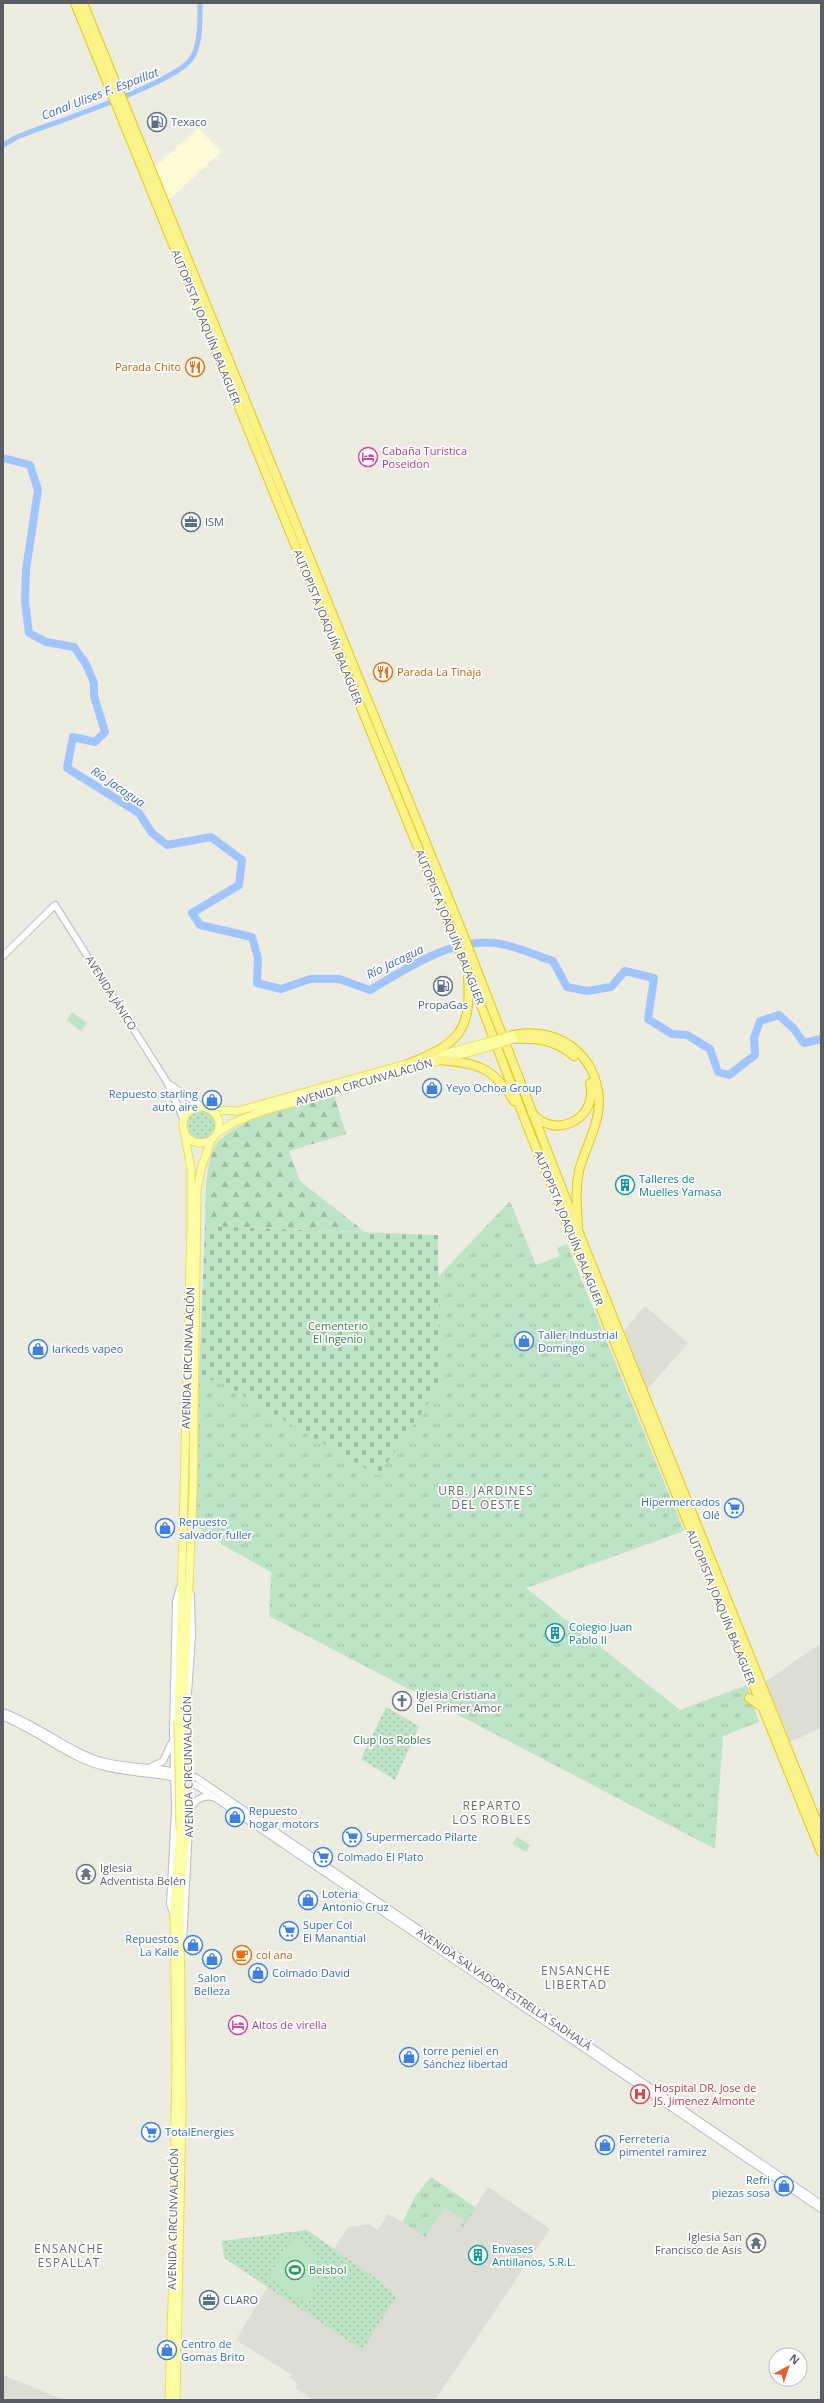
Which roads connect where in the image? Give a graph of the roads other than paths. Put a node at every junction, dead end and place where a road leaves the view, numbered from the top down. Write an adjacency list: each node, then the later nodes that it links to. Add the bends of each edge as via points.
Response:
1 (75, 3): 3 (highway, AUTOPISTA JOAQUÍN BALAGUER)
2 (83, 3): 3 (highway, AUTOPISTA JOAQUÍN BALAGUER)
3 (114, 89): 4 (highway, AUTOPISTA JOAQUÍN BALAGUER)
4 (118, 100): 6 (highway, AUTOPISTA JOAQUÍN BALAGUER, via 454,937); 6 (highway, AUTOPISTA JOAQUÍN BALAGUER, via 462,932)
5 (3, 956): 11 (main road, AVENIDA JÁNICO, via 55,905)
6 (467, 962): 10 (highway, via 468,1009 464,1024 455,1040 438,1052); 13 (highway, AUTOPISTA JOAQUÍN BALAGUER); 16 (highway, AUTOPISTA JOAQUÍN BALAGUER)
7 (513, 1037): 8 (main road, AVENIDA CIRCUNVALACIÓN, bridge); 13 (highway, via 533,1038 562,1047 581,1063 591,1086 587,1110 573,1122 553,1126 540,1120); 20 (highway, via 523,1033 549,1034 567,1043 590,1067 595,1079 599,1101 579,1171 576,1191)
8 (484, 1045): 9 (main road, AVENIDA CIRCUNVALACIÓN); 10 (main road, AVENIDA CIRCUNVALACIÓN)
9 (439, 1060): 16 (highway, via 474,1064 502,1082); 18 (main road, AVENIDA CIRCUNVALACIÓN, via 260,1112)
10 (408, 1064): 14 (main road, AVENIDA CIRCUNVALACIÓN, via 238,1111)
11 (167, 1082): 12 (main road, AVENIDA JÁNICO); 15 (main road, AVENIDA JÁNICO)
12 (202, 1107): 14 (main road); 15 (main road, via 189,1112)
13 (529, 1109): 20 (highway, AUTOPISTA JOAQUÍN BALAGUER)
14 (212, 1110): 18 (main road, via 219,1123)
15 (184, 1120): 17 (main road)
16 (528, 1128): 23 (highway, AUTOPISTA JOAQUÍN BALAGUER)
17 (184, 1130): 19 (main road, via 189,1138 197,1142); 21 (main road, AVENIDA CIRCUNVALACIÓN, via 191,1169)
18 (217, 1133): 19 (main road)
19 (211, 1140): 21 (main road, AVENIDA CIRCUNVALACIÓN, via 201,1169 197,1199 193,1493)
20 (578, 1232): 33 (highway, AUTOPISTA JOAQUÍN BALAGUER)
21 (184, 1585): 26 (main road, AVENIDA CIRCUNVALACIÓN, via 176,1602); 29 (main road, AVENIDA CIRCUNVALACIÓN, via 192,1604 187,1705); 32 (main road, AVENIDA CIRCUNVALACIÓN, bridge, via 180,1721)
22 (749, 1698): 23 (highway)
23 (762, 1707): 34 (highway, AUTOPISTA JOAQUÍN BALAGUER)
24 (3, 1712): 27 (main road, via 22,1718 96,1759)
25 (3, 1717): 28 (main road, via 90,1763 113,1769)
26 (173, 1730): 27 (main road, via 167,1756); 28 (main road, AVENIDA CIRCUNVALACIÓN)
27 (151, 1767): 28 (main road)
28 (174, 1774): 29 (main road); 35 (main road, AVENIDA CIRCUNVALACIÓN, via 174,1854 170,1904)
29 (188, 1777): 30 (main road, AVENIDA SALVADOR ESTRELLA SADHALÁ); 31 (main road, AVENIDA CIRCUNVALACIÓN); 37 (main road, AVENIDA SALVADOR ESTRELLA SADHALÁ, via 205,1783)
30 (214, 1797): 31 (main road, via 198,1799); 38 (main road, AVENIDA SALVADOR ESTRELLA SADHALÁ)
31 (189, 1811): 36 (main road, AVENIDA CIRCUNVALACIÓN, via 184,1941)
32 (183, 1830): 35 (main road, AVENIDA CIRCUNVALACIÓN); 36 (main road, AVENIDA CIRCUNVALACIÓN)
33 (821, 1832)
34 (821, 1852)
35 (174, 1919): 39 (main road, AVENIDA CIRCUNVALACIÓN, via 176,2049)
36 (180, 1950): 40 (main road, AVENIDA CIRCUNVALACIÓN, via 182,2109)
37 (821, 2204)
38 (821, 2209)
39 (169, 2400)
40 (176, 2400)

